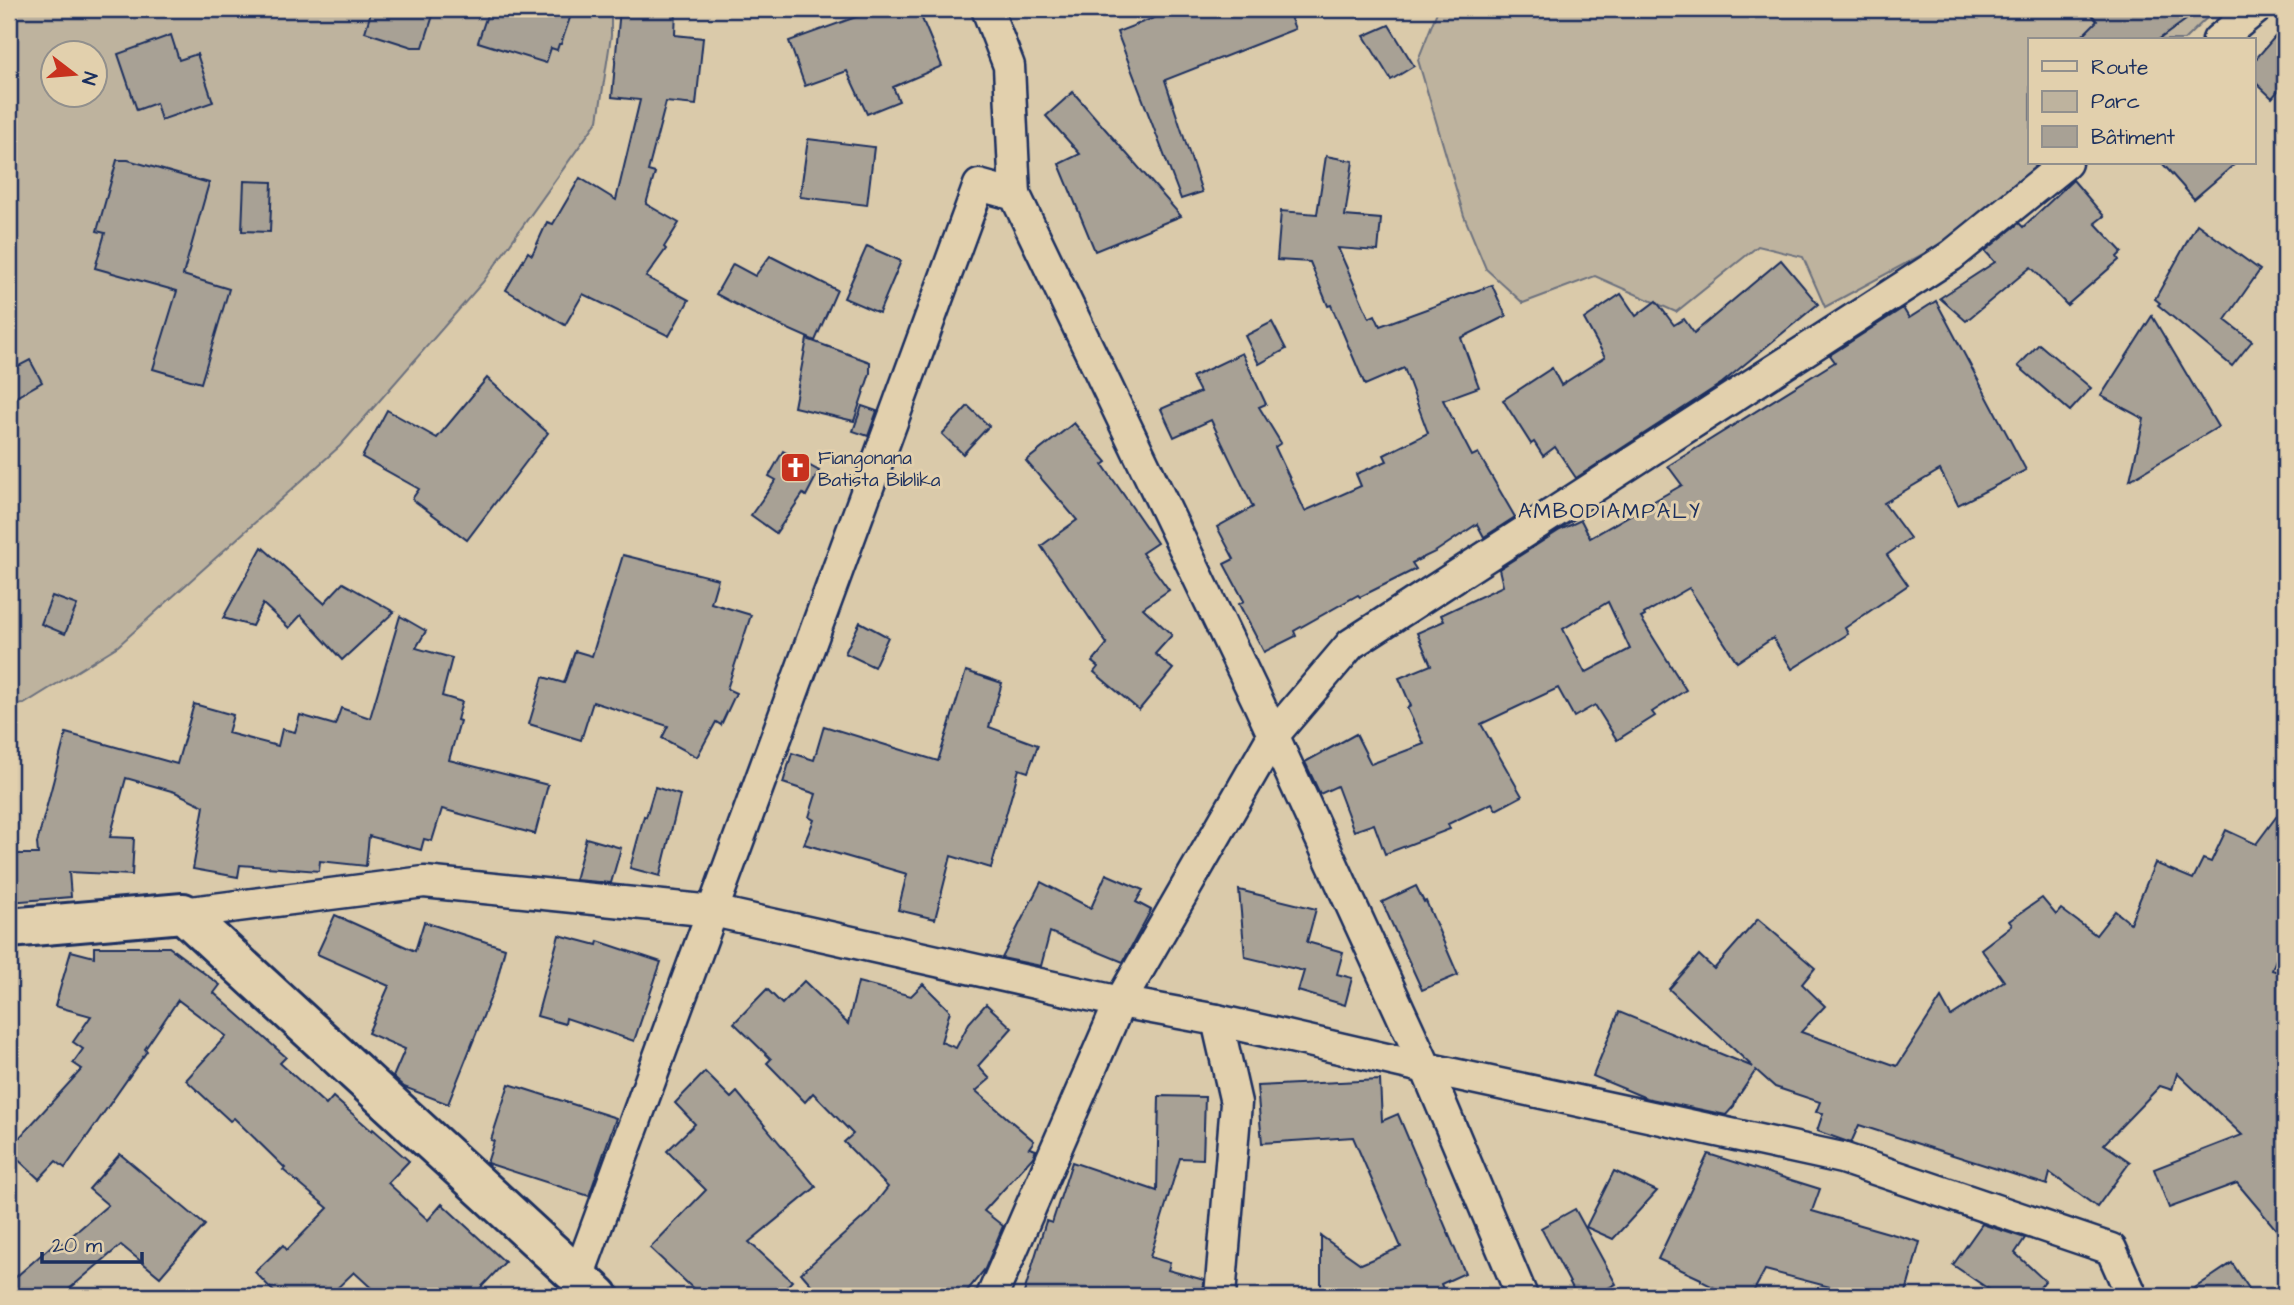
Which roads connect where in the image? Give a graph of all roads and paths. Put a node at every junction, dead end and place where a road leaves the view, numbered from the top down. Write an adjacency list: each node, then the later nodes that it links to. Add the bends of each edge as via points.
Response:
1 (987, 9): 5 (street, via 1009,66)
2 (2256, 9): 3 (street)
3 (2220, 38)
4 (2065, 164): 6 (street, via 1951,256 1351,644)
5 (1015, 195): 6 (street); 7 (street, via 979,185)
6 (1273, 736): 10 (street); 12 (street)
7 (713, 911): 8 (street, via 424,882); 10 (street); 13 (street)
8 (183, 913): 9 (street); 13 (street)
9 (9, 928)
10 (1120, 1002): 11 (street); 14 (street)
11 (1217, 1020): 12 (street); 15 (street, via 1236,1103)
12 (1426, 1068): 16 (street); 17 (street, via 1842,1158 2111,1249)
13 (589, 1286)
14 (992, 1296)
15 (1220, 1296)
16 (1522, 1296)
17 (2132, 1296)

